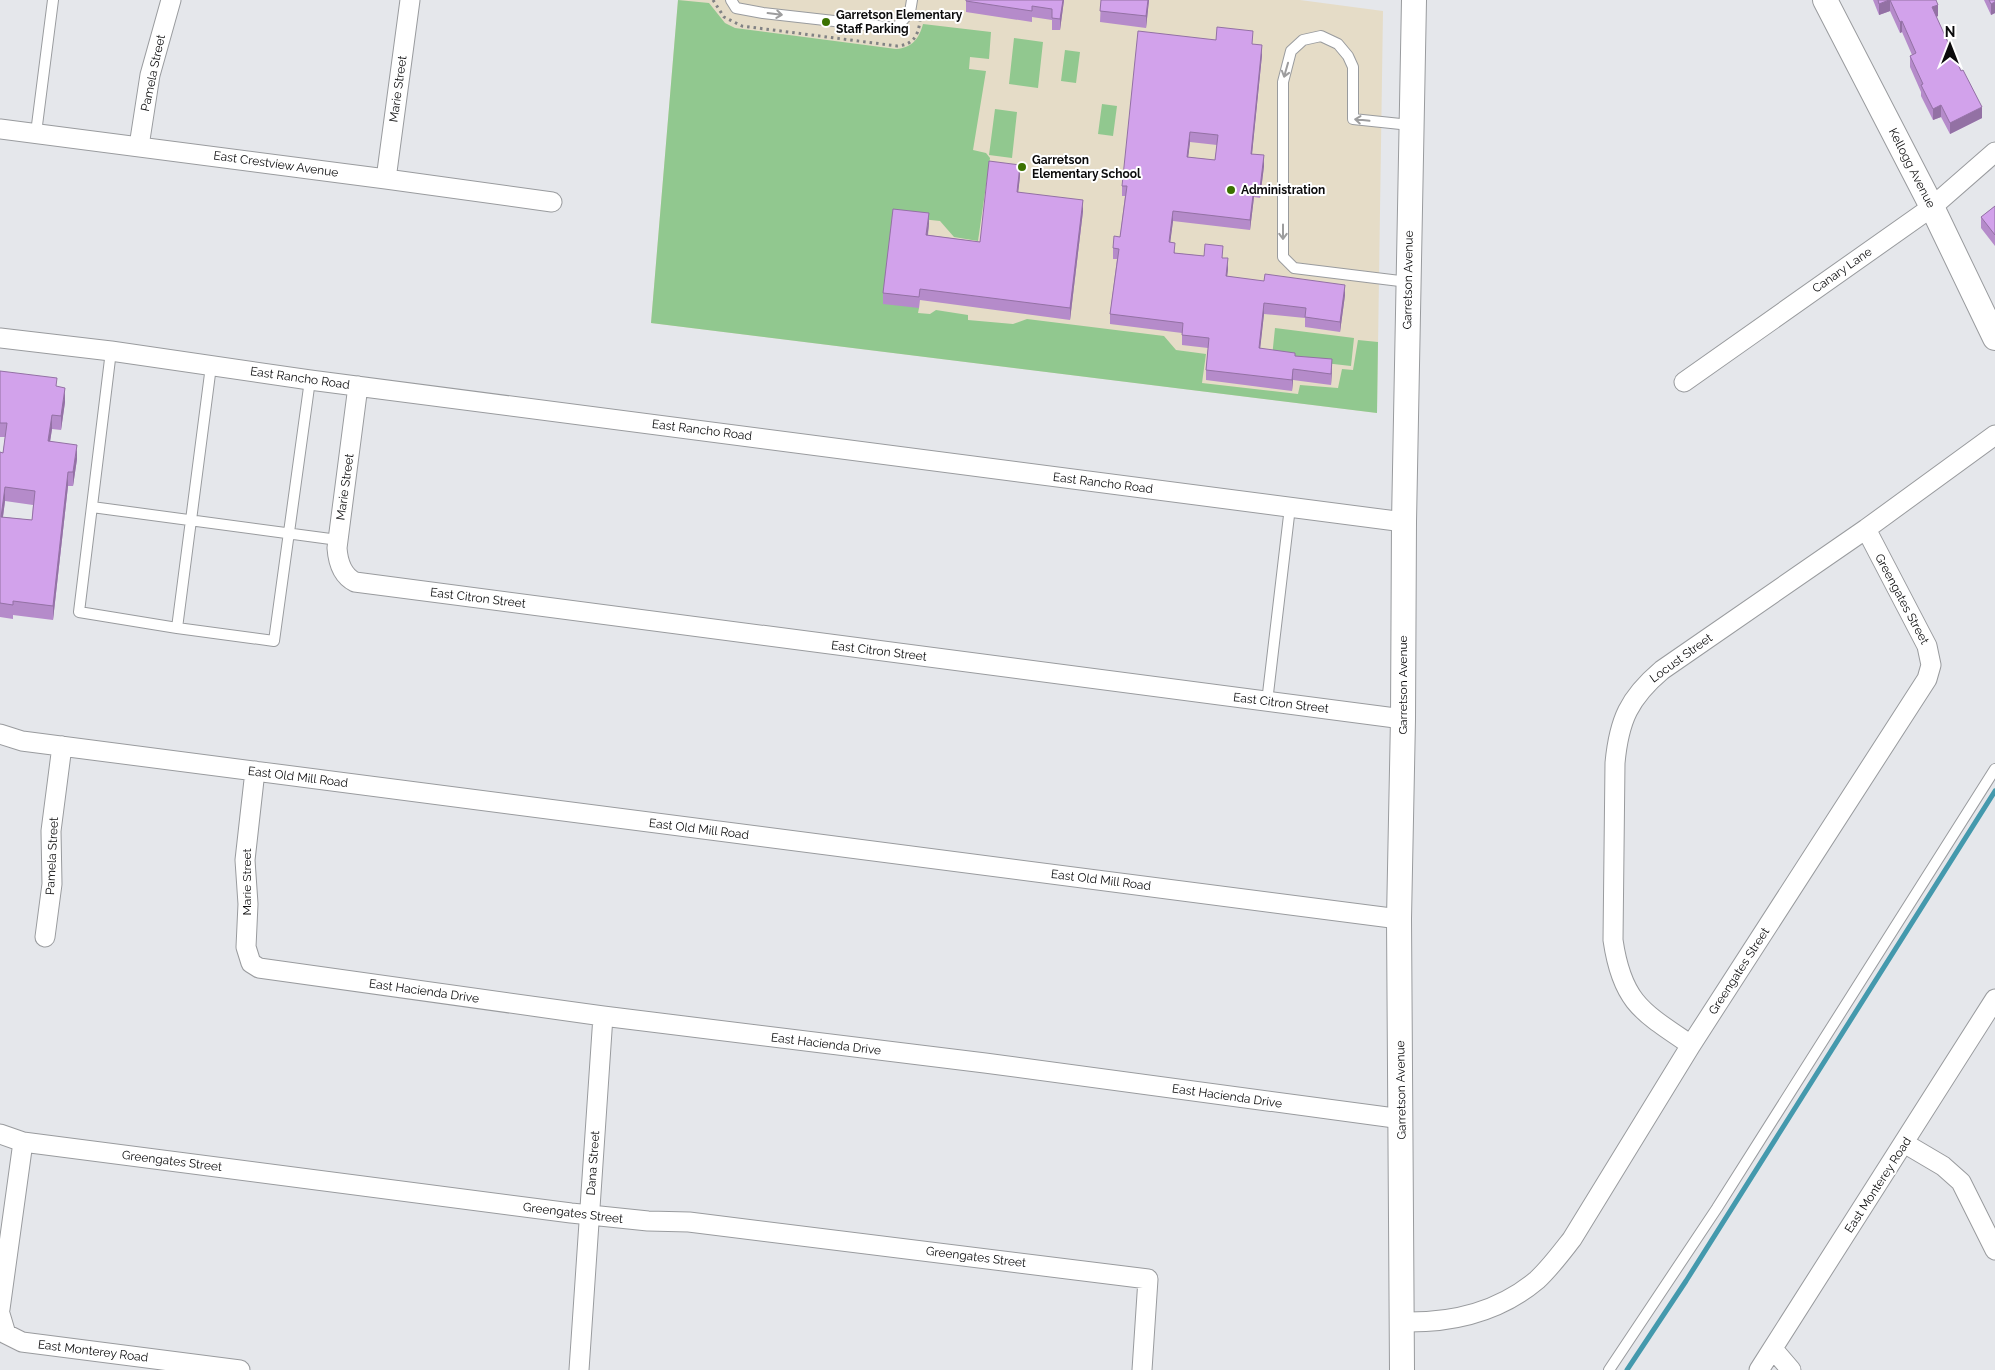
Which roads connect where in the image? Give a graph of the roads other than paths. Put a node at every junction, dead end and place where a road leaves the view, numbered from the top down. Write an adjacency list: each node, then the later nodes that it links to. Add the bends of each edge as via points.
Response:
1 (53, 0): 10 (lane)
2 (170, 0): 11 (street, Pamela Street, via 150,75)
3 (410, 0): 13 (street, Marie Street)
4 (731, 0): 5 (lane, one-way to 5, via 736,8 763,13 896,28 910,12)
5 (912, 0)
6 (1414, 0): 8 (street, Garretson Avenue)
7 (1826, 0): 15 (street, Kellogg Avenue)
8 (1410, 125): 16 (street, Garretson Avenue); 16 (lane, one-way to 16, via 1353,119 1353,67 1338,44 1322,36 1303,40 1291,51 1283,82 1283,256 1294,268)
9 (0, 129): 10 (street, East Crestview Avenue)
10 (36, 133): 11 (street, East Crestview Avenue)
11 (139, 146): 13 (street, East Crestview Avenue)
12 (1995, 152): 15 (street, Canary Lane)
13 (386, 179): 14 (street, East Crestview Avenue)
14 (552, 202)
15 (1932, 207): 18 (street, Kellogg Avenue); 22 (street, Canary Lane)
16 (1408, 282): 28 (street, Garretson Avenue)
17 (0, 338): 19 (street, East Rancho Road)
18 (1995, 338)
19 (111, 351): 20 (street, East Rancho Road); 25 (lane)
20 (211, 366): 21 (street, East Rancho Road); 27 (lane)
21 (310, 380): 23 (street, East Rancho Road); 30 (lane)
22 (1684, 382)
23 (358, 386): 26 (street, East Rancho Road); 31 (street, Marie Street)
24 (1995, 435): 29 (street, Locust Street)
25 (92, 507): 27 (lane); 33 (lane, via 79,612)
26 (1290, 507): 28 (street, East Rancho Road); 34 (lane)
27 (191, 520): 30 (lane); 33 (lane)
28 (1404, 522): 35 (street, Garretson Avenue)
29 (1866, 529): 45 (street, Greengates Street, via 1928,646 1931,665 1928,679); 45 (street, Locust Street, via 1662,670 1636,695 1621,726 1615,763 1613,940 1616,961 1631,997 1646,1014)
30 (289, 534): 31 (lane); 33 (lane, via 274,641)
31 (338, 540): 32 (street, Marie Street, via 340,564 349,579)
32 (355, 582): 34 (street, East Citron Street)
33 (177, 628)
34 (1267, 702): 35 (street, East Citron Street)
35 (1403, 720): 40 (street, Garretson Avenue)
36 (0, 734): 37 (street, East Old Mill Road, via 22,741)
37 (62, 746): 39 (street, East Old Mill Road); 41 (street, Pamela Street, via 51,831 52,884)
38 (1995, 769): 60 (lane)
39 (254, 771): 40 (street, East Old Mill Road); 42 (street, Marie Street, via 245,860 246,947)
40 (1399, 919): 46 (street, Garretson Avenue)
41 (45, 937)
42 (251, 963): 44 (street, East Hacienda Drive, via 259,968)
43 (1995, 999): 49 (street, East Monterey Road)
44 (602, 1016): 46 (street, East Hacienda Drive); 50 (street, Dana Street)
45 (1691, 1045): 54 (street, Greengates Street, via 1572,1239 1537,1280 1494,1306 1471,1315)
46 (1402, 1119): 54 (street, Garretson Avenue)
47 (0, 1134): 48 (street, Greengates Street)
48 (23, 1142): 50 (street, Greengates Street); 52 (street)
49 (1904, 1144): 51 (street, via 1942,1166 1961,1182); 55 (street, East Monterey Road)
50 (590, 1215): 57 (street, Dana Street); 58 (street, Greengates Street, via 689,1222 1148,1279)
51 (1995, 1250)
52 (0, 1309)
53 (0, 1314): 56 (street, East Monterey Road, via 6,1334 22,1342)
54 (1403, 1322): 59 (street, Garretson Avenue)
55 (1772, 1349): 61 (street, East Monterey Road); 62 (street)
56 (240, 1370)
57 (579, 1370)
58 (1142, 1370)
59 (1402, 1370)
60 (1610, 1370)
61 (1759, 1370)
62 (1791, 1370)

